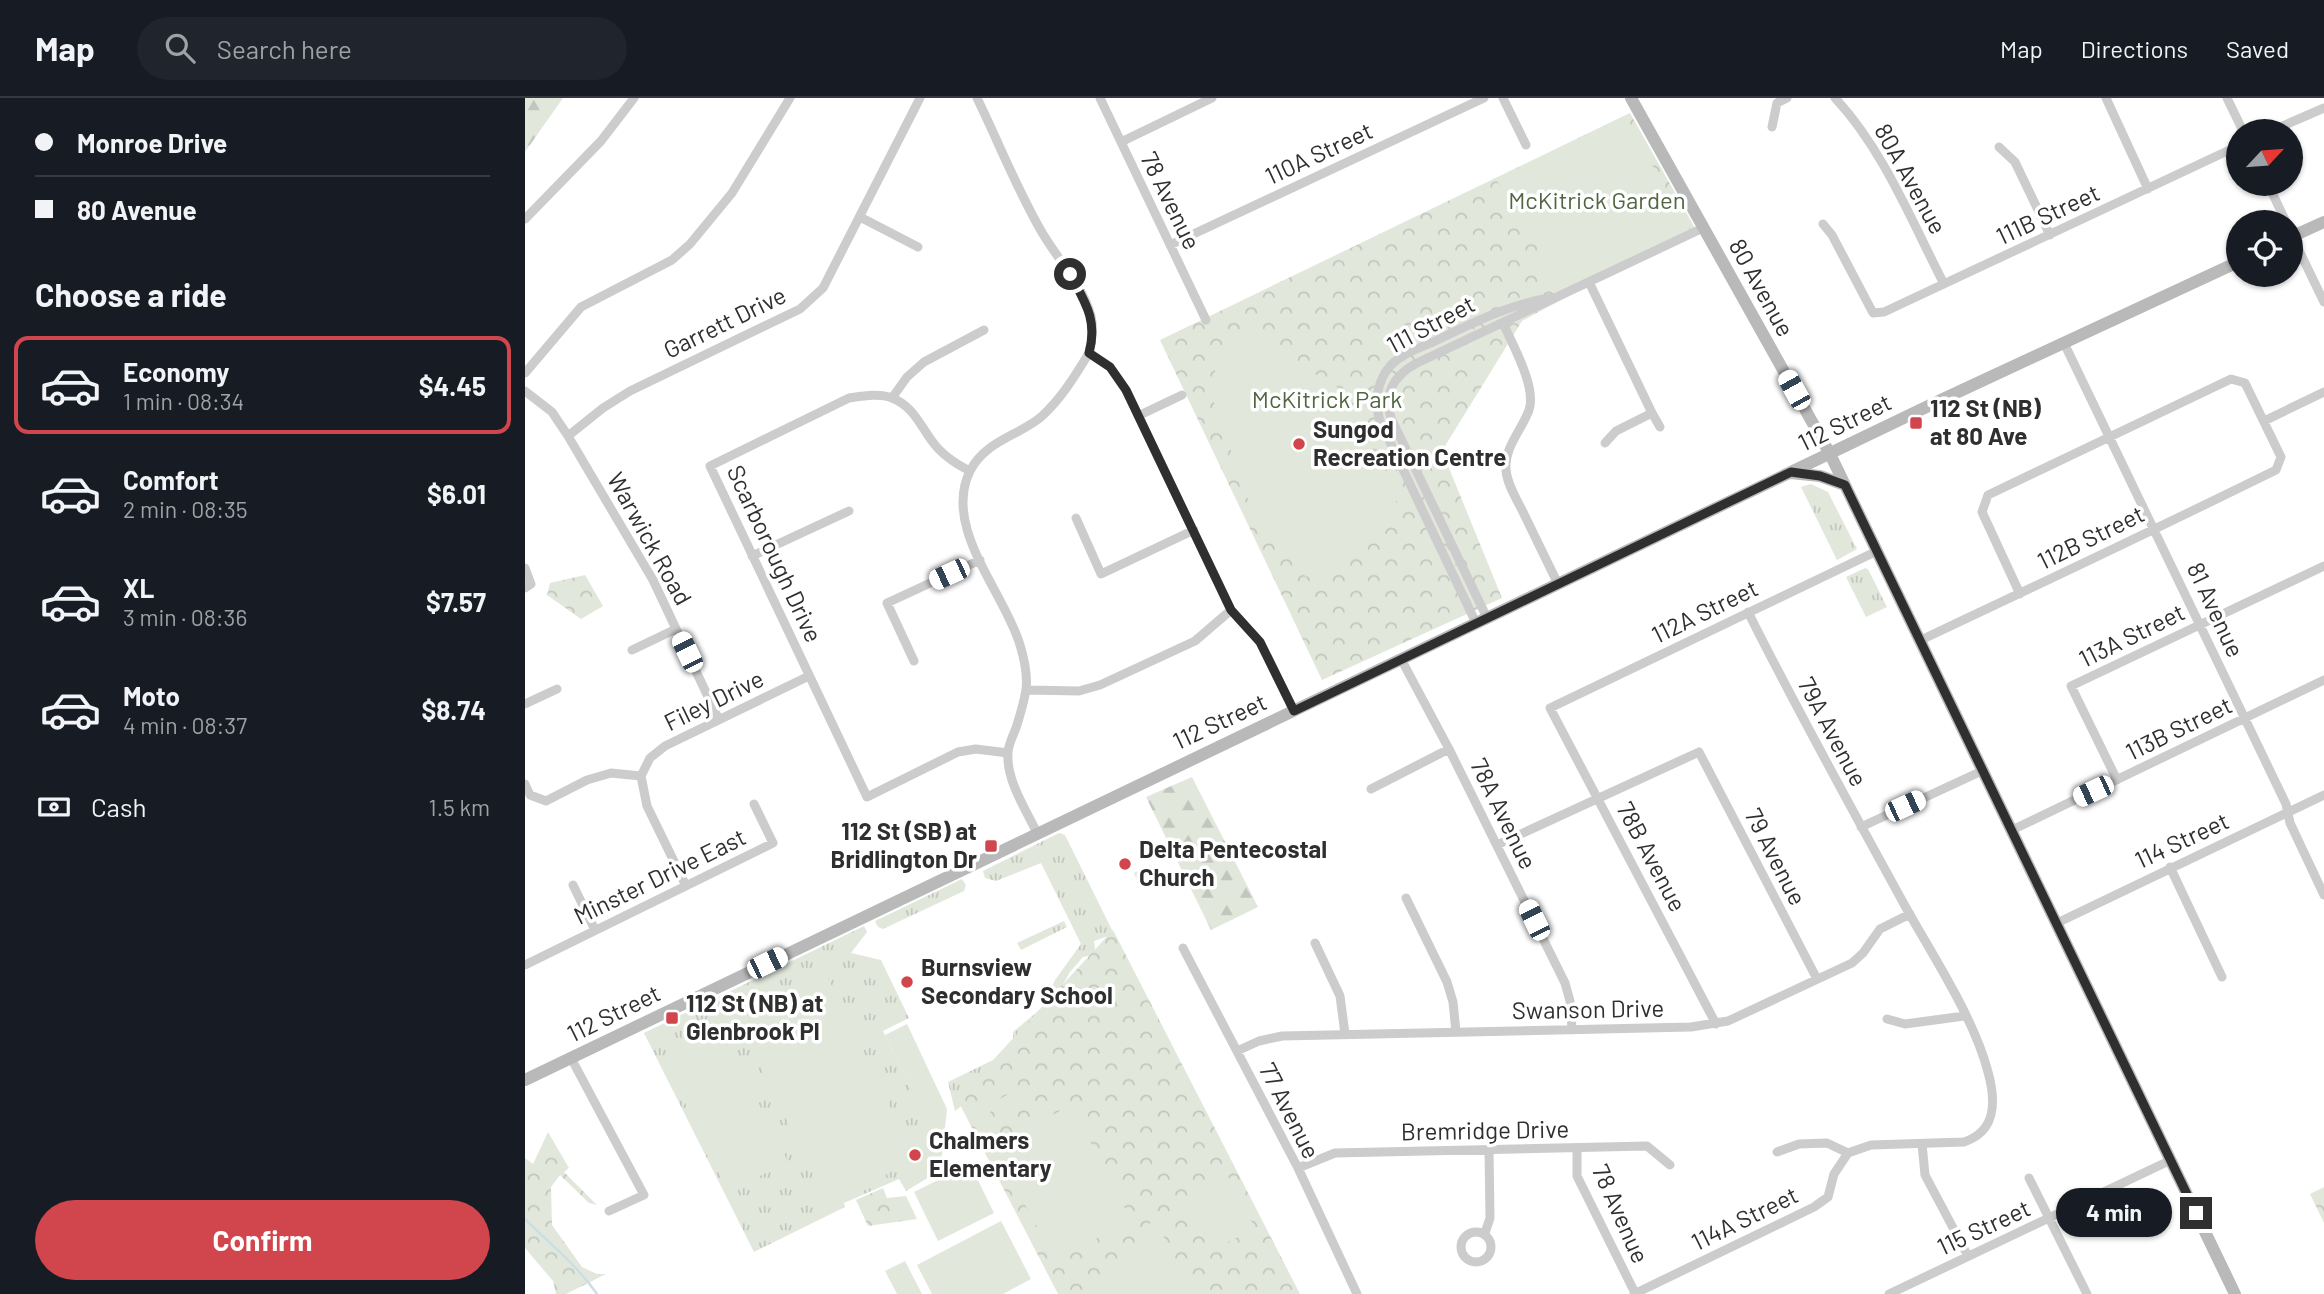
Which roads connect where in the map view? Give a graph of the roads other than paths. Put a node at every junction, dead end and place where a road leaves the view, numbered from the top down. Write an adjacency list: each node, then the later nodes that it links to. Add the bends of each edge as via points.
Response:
1 (634, 98): 24 (street, via 601,141)
2 (790, 98): 43 (street, via 732,193 690,244 672,260 581,307)
3 (920, 98): 23 (street, Garrett Drive)
4 (977, 98): 42 (street, via 1038,225 1091,315)
5 (1100, 98): 18 (street, 78 Avenue)
6 (1212, 98): 18 (street)
7 (1484, 98): 30 (street, 110A Street)
8 (1503, 98): 19 (street)
9 (1631, 98): 27 (street, 80 Avenue)
10 (1787, 98): 17 (street, via 1777,103)
11 (1835, 98): 35 (street, 80A Avenue, via 1856,120 1877,154)
12 (2106, 98): 22 (street)
13 (2227, 98): 15 (street)
14 (2324, 108): 16 (street)
15 (2237, 119)
16 (2299, 119)
17 (1772, 127)
18 (1121, 142): 30 (street, 78 Avenue)
19 (1526, 145)
20 (1999, 147): 29 (street, via 2015,162)
21 (2226, 152): 22 (street, 111B Street)
22 (2148, 189): 29 (street, 111B Street)
23 (860, 217): 31 (street); 52 (street, Garrett Drive, via 823,288 800,309 630,391)
24 (525, 219)
25 (2324, 222): 28 (street)
26 (1823, 224): 35 (street, 111B Street, via 1873,313 1884,313)
27 (1703, 228): 34 (street, 111 Street); 55 (street, 80 Avenue)
28 (2303, 230)
29 (2050, 235): 35 (street, 111B Street)
30 (1170, 245): 38 (street, 78 Avenue)
31 (918, 247)
32 (2303, 259): 37 (street)
33 (2226, 268): 41 (street, 112 Street)
34 (1589, 282): 36 (street, 111 Street); 48 (street)
35 (1944, 284)
36 (1559, 296): 39 (street, 111 Street); 73 (street, 111 Street, via 1489,315 1403,356 1384,373 1377,395 1380,421)
37 (2324, 302)
38 (1206, 320)
39 (1503, 323): 68 (street, via 1528,383 1531,402 1515,435 1506,470); 73 (street, 111 Street, via 1408,368 1393,383 1388,400 1391,418)
40 (984, 330): 47 (street, via 924,362)
41 (2064, 343): 53 (street, 81 Avenue); 55 (street, 112 Street)
42 (1089, 353): 49 (street, via 1118,376); 56 (street, via 1050,408 1001,438)
43 (525, 373)
44 (525, 391): 52 (street, Warwick Road, via 552,412)
45 (2324, 392): 50 (street)
46 (1182, 395): 49 (street)
47 (892, 398): 56 (street, via 919,419 944,455); 64 (street, Scarborough Drive, via 849,398 710,466)
48 (1652, 413): 51 (street); 54 (street, via 1616,431)
49 (1140, 415): 62 (street)
50 (2264, 422): 53 (street, via 2245,383 2231,379); 61 (street, 112B Street, via 2281,457 2276,470)
51 (1660, 427)
52 (568, 436): 75 (street, Warwick Road, via 653,580)
53 (2109, 436): 61 (street, 81 Avenue); 70 (street, via 1988,495 1982,512)
54 (1605, 443)
55 (1830, 454): 57 (street, 112 Street); 58 (street, 80 Avenue)
56 (970, 471): 65 (street, via 964,513)
57 (1791, 472): 58 (street); 68 (street, 112 Street)
58 (1845, 485): 63 (street, 80 Avenue)
59 (849, 511): 64 (street)
60 (1076, 518): 62 (street, via 1101,574)
61 (2155, 529): 70 (street, 112B Street); 74 (street, 81 Avenue)
62 (1193, 530): 71 (street)
63 (1877, 551): 72 (street, 112A Street); 76 (street, 80 Avenue)
64 (753, 556): 80 (street, Scarborough Drive)
65 (980, 560): 79 (street, via 887,603); 83 (street, via 1018,638)
66 (2324, 566): 74 (street, 113A Street)
67 (526, 569): 69 (street, via 531,584)
68 (1558, 584): 73 (street, 112 Street)
69 (525, 589)
70 (2020, 594): 76 (street, 112B Street)
71 (1231, 610): 83 (street, via 1195,640 1100,685 1079,691); 86 (street, via 1260,642)
72 (1748, 612): 85 (street, 112A Street); 100 (street, 79A Avenue)
73 (1482, 621): 78 (street, 112 Street)
74 (2200, 624): 87 (street, 81 Avenue); 93 (street, 113A Street, via 2071,686)
75 (676, 629): 77 (street); 88 (street, Warwick Road)
76 (1921, 640): 91 (street, 80 Avenue)
77 (632, 650)
78 (1401, 659): 86 (street, 112 Street); 89 (street, 78A Avenue)
79 (914, 660)
80 (809, 676): 88 (street, Filey Drive); 90 (street, Scarborough Drive, via 867,797 958,752)
81 (2324, 680): 87 (street, 113B Street)
82 (557, 689): 84 (street)
83 (1028, 690): 90 (street)
84 (525, 704)
85 (1550, 708): 97 (street, 78B Avenue)
86 (1294, 711): 102 (street, 112 Street)
87 (2245, 718): 93 (street, 113B Street); 99 (street, 81 Avenue)
88 (719, 719): 92 (street, Filey Drive, via 665,746 650,758)
89 (1449, 749): 95 (street); 103 (street, 78A Avenue)
90 (1008, 753): 102 (street, via 1012,781)
91 (1984, 770): 100 (street); 101 (street, 80 Avenue)
92 (641, 776): 94 (street, via 611,773 546,801 530,795); 106 (street, via 647,806)
93 (2116, 780): 101 (street, 113B Street)
94 (525, 784)
95 (1371, 789)
96 (2324, 795): 99 (street, 114 Street)
97 (1598, 798): 103 (street); 116 (street, 79 Avenue, via 1699,752); 119 (street, 78B Avenue)
98 (754, 804): 106 (street, Minster Drive East, via 773,843)
99 (2288, 812): 104 (street, 114 Street); 107 (street, 81 Avenue)
100 (1861, 827): 109 (street, 79A Avenue)
101 (2012, 830): 110 (street, 80 Avenue)
102 (1037, 833): 124 (street, 112 Street)
103 (1497, 845): 120 (street, 78A Avenue, via 1565,983)
104 (2170, 867): 110 (street, 114 Street); 115 (street)
105 (573, 885): 111 (street)
106 (686, 886): 111 (street, Minster Drive East)
107 (2324, 895)
108 (1406, 898): 121 (street, via 1447,982)
109 (1910, 914): 116 (street, Swanson Drive, via 1880,929 1851,963); 117 (street, 79A Avenue)
110 (2057, 923): 131 (street, 80 Avenue)
111 (595, 930): 114 (street, Minster Drive East)
112 (1315, 943): 122 (street, via 1340,996)
113 (1183, 948): 123 (street, 77 Avenue)
114 (525, 965)
115 (2223, 977)
116 (1817, 979): 119 (street, Swanson Drive)
117 (1965, 1016): 118 (street, via 1905,1024); 126 (street, 79A Avenue, via 1989,1074 1993,1113 1977,1138)
118 (1887, 1019)
119 (1716, 1024): 120 (street, Swanson Drive)
120 (1572, 1030): 121 (street, Swanson Drive)
121 (1456, 1032): 122 (street, Swanson Drive)
122 (1345, 1034): 123 (street, Swanson Drive, via 1282,1036)
123 (1237, 1051): 133 (street, 77 Avenue)
124 (571, 1058): 125 (street, 112 Street); 135 (street, via 644,1195)
125 (525, 1080)
126 (1922, 1144): 130 (street, via 1871,1145); 138 (street, via 1925,1175)
127 (1577, 1148): 128 (street, Bremridge Drive); 132 (street, Bremridge Drive, via 1647,1146); 140 (street, 78 Avenue, via 1577,1176)
128 (1489, 1150): 133 (street, Bremridge Drive, via 1335,1153); 137 (street, via 1490,1218)
129 (1777, 1152): 130 (street, 114A Street, via 1799,1144 1827,1143)
130 (1848, 1153): 140 (street, 114A Street, via 1834,1174 1828,1197 1814,1208)
131 (2171, 1160): 136 (street, 115 Street); 143 (street, 80 Avenue)
132 (1670, 1165)
133 (1298, 1168): 139 (street, 77 Avenue)
134 (2029, 1178): 136 (street)
135 (609, 1211)
136 (2049, 1218): 138 (street, 115 Street); 142 (street)
137 (1485, 1233)
138 (1968, 1256): 141 (street, 115 Street)
139 (1357, 1294)
140 (1634, 1294)
141 (1889, 1294)
142 (2087, 1294)
143 (2235, 1294)

